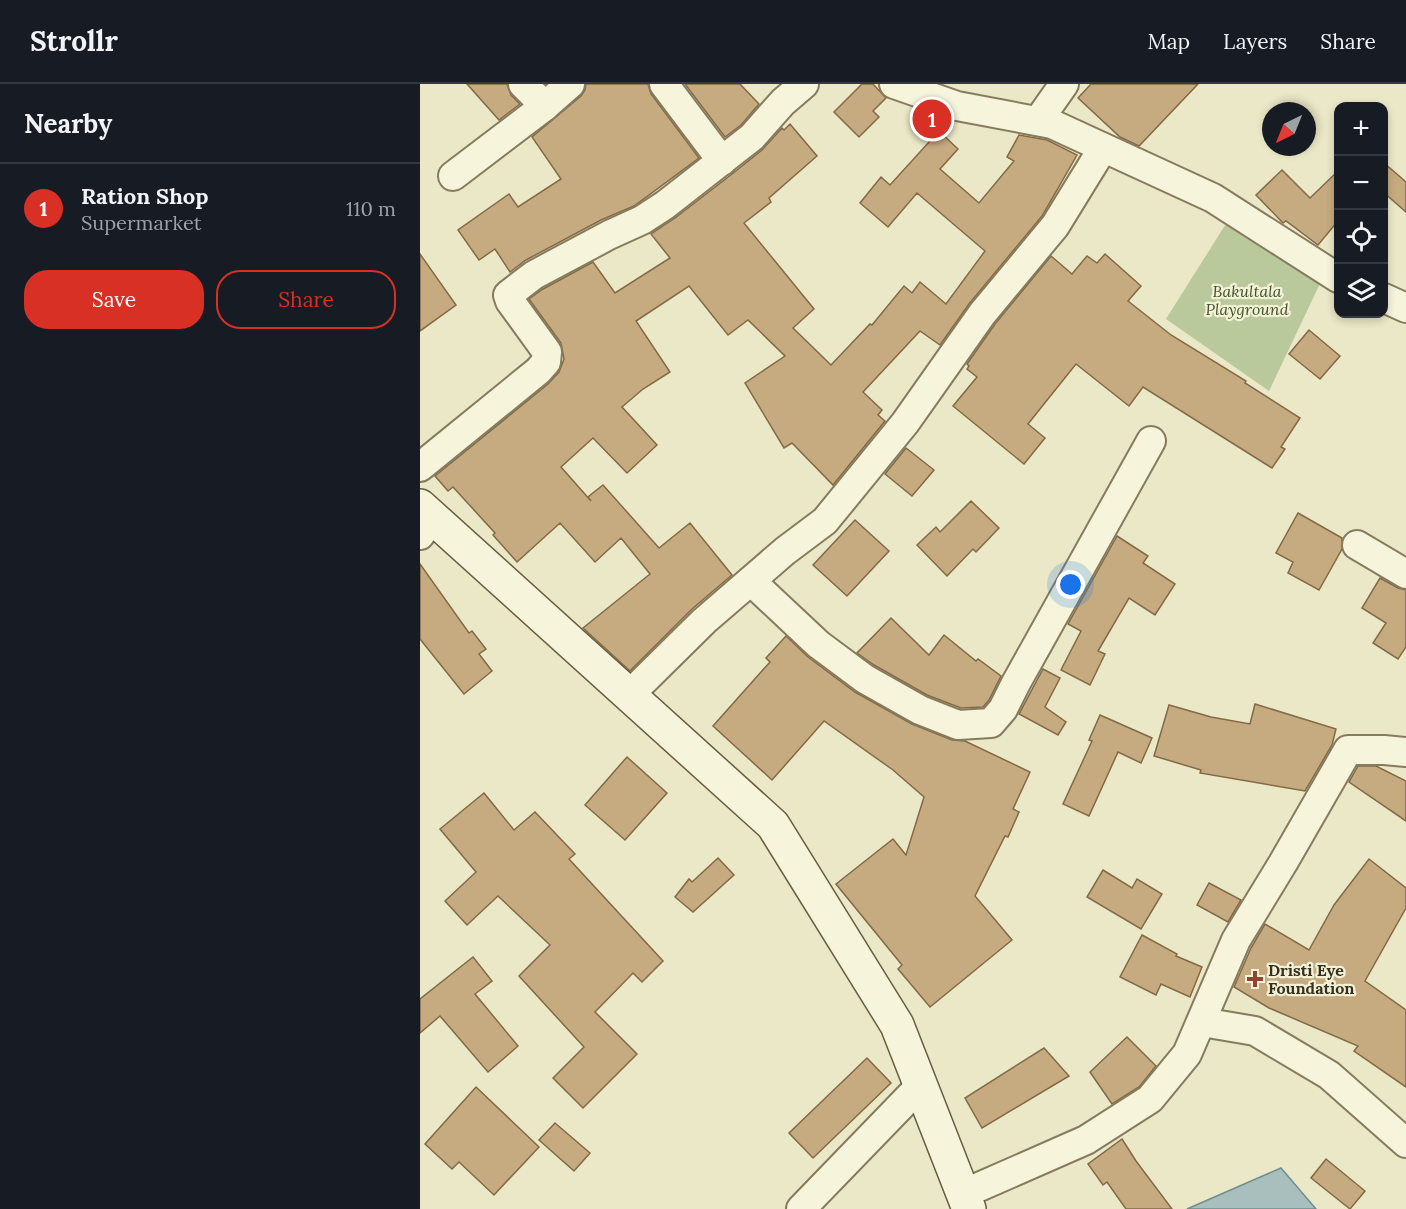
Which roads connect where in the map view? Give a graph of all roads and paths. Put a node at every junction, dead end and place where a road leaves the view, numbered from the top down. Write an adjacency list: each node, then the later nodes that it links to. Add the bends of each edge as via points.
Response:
1 (523, 84): 7 (street)
2 (570, 84): 7 (street)
3 (664, 84): 10 (street)
4 (804, 84): 10 (street, via 752,137)
5 (894, 84): 8 (street, via 957,106)
6 (1064, 84): 8 (street)
7 (544, 106): 11 (street)
8 (1038, 121): 9 (street)
9 (1103, 148): 12 (street, via 1213,198); 20 (street, via 1055,226 982,314 860,479 825,521)
10 (722, 161): 16 (street, via 642,220 534,275 508,295 547,352 546,362)
11 (453, 176)
12 (1334, 275)
13 (1388, 300): 14 (street)
14 (1406, 308)
15 (1151, 441): 20 (street, via 1003,709 991,723 958,725 920,710 865,679 818,644)
16 (420, 467)
17 (424, 520): 21 (main road)
18 (1357, 545): 19 (street)
19 (1406, 574)
20 (751, 582): 21 (street, via 704,621)
21 (629, 695): 24 (main road, via 773,825 897,1025)
22 (1406, 752): 23 (street, via 1348,750 1236,940)
23 (1202, 1022): 25 (street, via 1255,1031 1329,1074); 26 (street, via 1187,1054 1150,1099 1086,1140)
24 (920, 1086): 26 (main road); 27 (street)
25 (1406, 1143)
26 (966, 1201)
27 (801, 1209)

